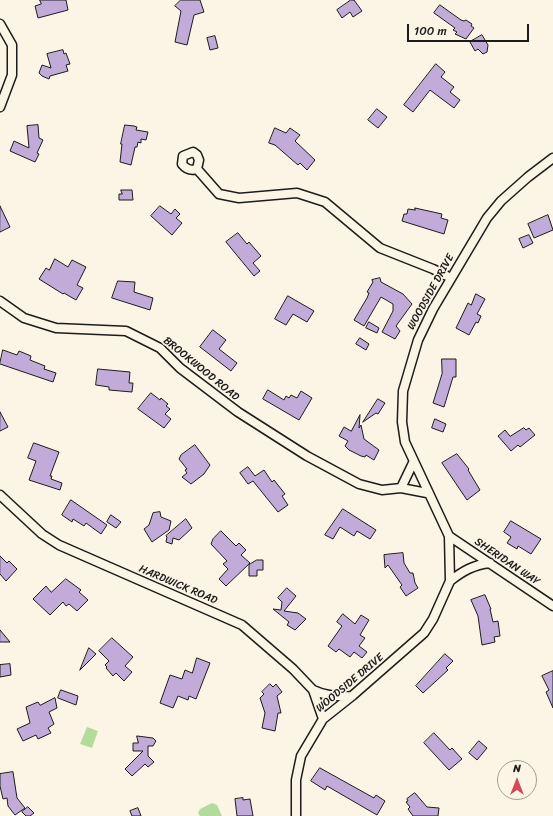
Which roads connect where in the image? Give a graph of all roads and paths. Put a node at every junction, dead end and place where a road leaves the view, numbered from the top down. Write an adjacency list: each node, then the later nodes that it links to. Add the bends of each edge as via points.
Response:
1 (0, 24): 2 (street, via 12,45 12,75)
2 (0, 107)
3 (553, 158): 5 (street, WOODSIDE DRIVE, via 501,201 487,218)
4 (197, 169): 5 (street, via 219,194 240,198 297,193 325,202 380,248)
5 (451, 278): 7 (street, WOODSIDE DRIVE, via 418,340 403,391 402,422 405,442)
6 (0, 301): 8 (street, BROOKWOOD ROAD, via 24,318 56,328 126,331 160,348 180,368 238,412 306,456 358,484 382,490)
7 (413, 463): 8 (street); 9 (street, WOODSIDE DRIVE)
8 (400, 488): 9 (street, BROOKWOOD ROAD)
9 (427, 493): 11 (street, WOODSIDE DRIVE)
10 (0, 495): 15 (street, HARDWICK ROAD, via 42,534 59,546 242,624)
11 (449, 536): 12 (street, SHERIDAN WAY); 13 (street, WOODSIDE DRIVE)
12 (490, 563): 13 (street, WOODSIDE DRIVE, via 478,564 464,570); 14 (street, SHERIDAN WAY)
13 (450, 581): 16 (street, WOODSIDE DRIVE, via 424,633)
14 (553, 606)
15 (313, 690): 16 (street, via 338,697); 17 (street, HARDWICK ROAD)
16 (352, 696): 17 (street, WOODSIDE DRIVE)
17 (323, 719): 18 (street, WOODSIDE DRIVE, via 301,756 296,780)
18 (298, 814)

